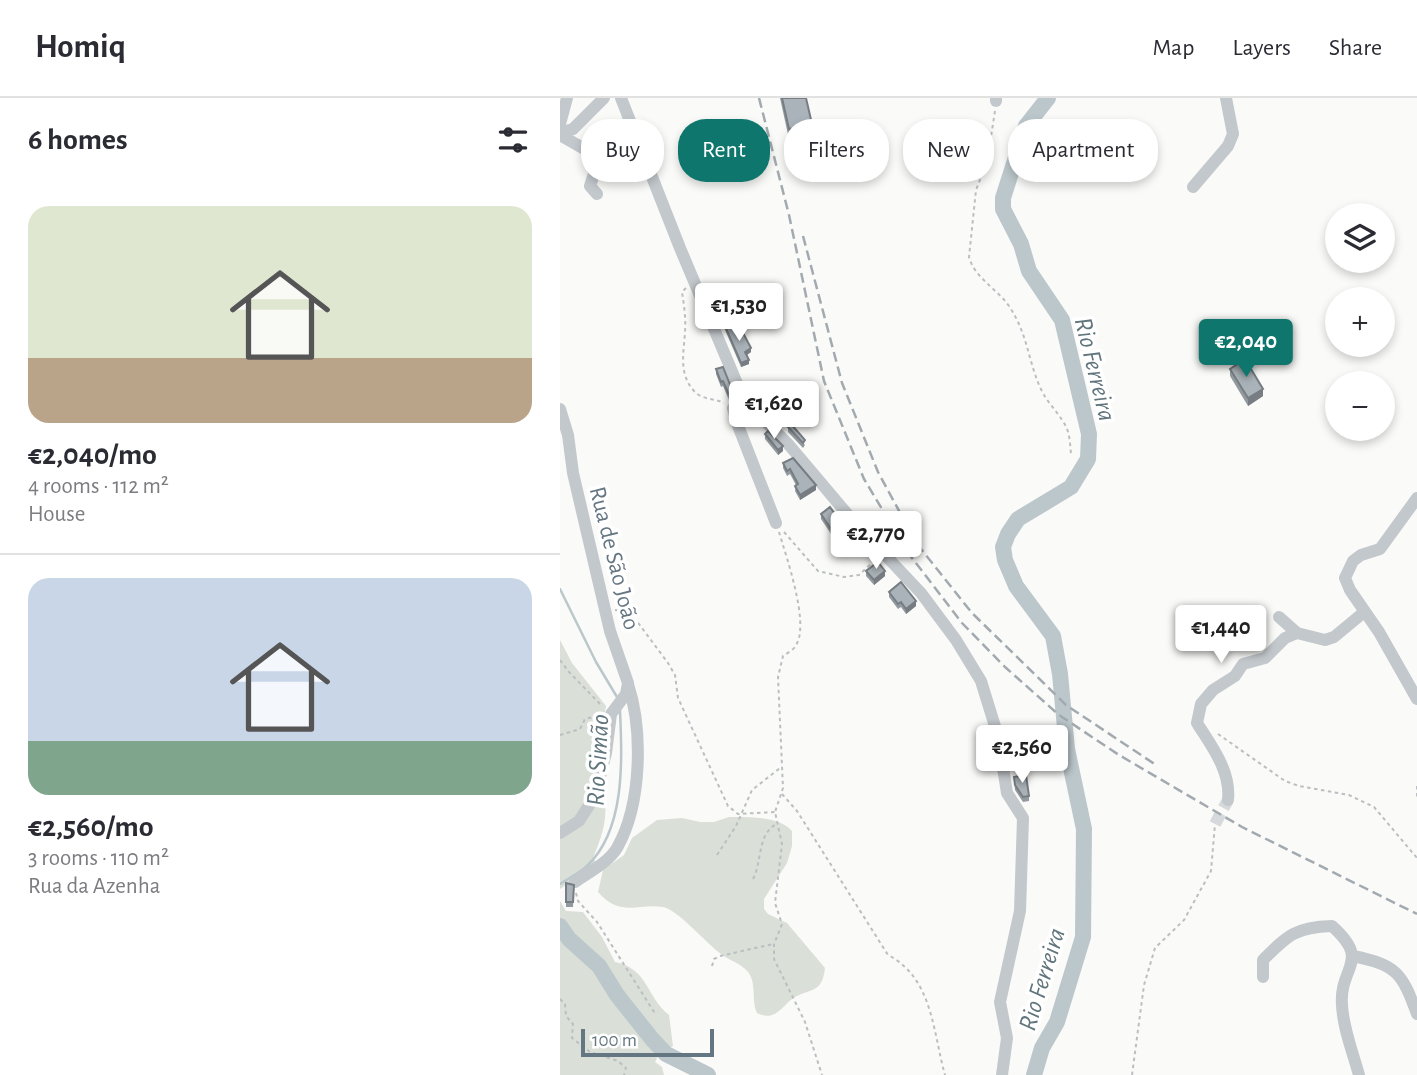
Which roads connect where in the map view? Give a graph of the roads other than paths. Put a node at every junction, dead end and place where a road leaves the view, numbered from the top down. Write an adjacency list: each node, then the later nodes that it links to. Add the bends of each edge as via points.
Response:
1 (567, 98): 6 (street)
2 (604, 98): 7 (street, via 573,129)
3 (621, 98): 5 (street)
4 (1226, 98): 11 (street, via 1233,134)
5 (629, 119)
6 (560, 124)
7 (560, 134): 8 (street)
8 (581, 147)
9 (591, 182): 12 (street)
10 (654, 182): 13 (street)
11 (1193, 187)
12 (597, 194)
13 (739, 404): 16 (street, via 737,423); 28 (street, via 827,488 921,593 981,681 998,736 1007,793 1023,818 1020,911 1000,1002 1007,1038)
14 (560, 409): 20 (street, Rua de São João)
15 (1417, 498): 17 (street, via 1380,549 1353,561 1345,578)
16 (776, 523)
17 (1363, 613): 19 (street, via 1325,640); 21 (street)
18 (1279, 617): 19 (street)
19 (1297, 634): 22 (street, via 1285,638 1265,659 1243,664 1201,704 1197,723 1223,767 1230,785)
20 (627, 689): 23 (street, via 608,713 606,753 596,796 579,821); 24 (street, Rua de São João, via 633,699 638,746 630,816 616,850)
21 (1417, 699)
22 (1228, 800)
23 (560, 833)
24 (575, 882)
25 (1353, 956): 26 (street, via 1347,939 1332,926 1311,926 1287,936 1264,960); 27 (street, via 1388,966 1405,982); 29 (street, via 1342,990 1342,1007)
26 (1263, 977)
27 (1417, 1014)
28 (1002, 1075)
29 (1359, 1075)

